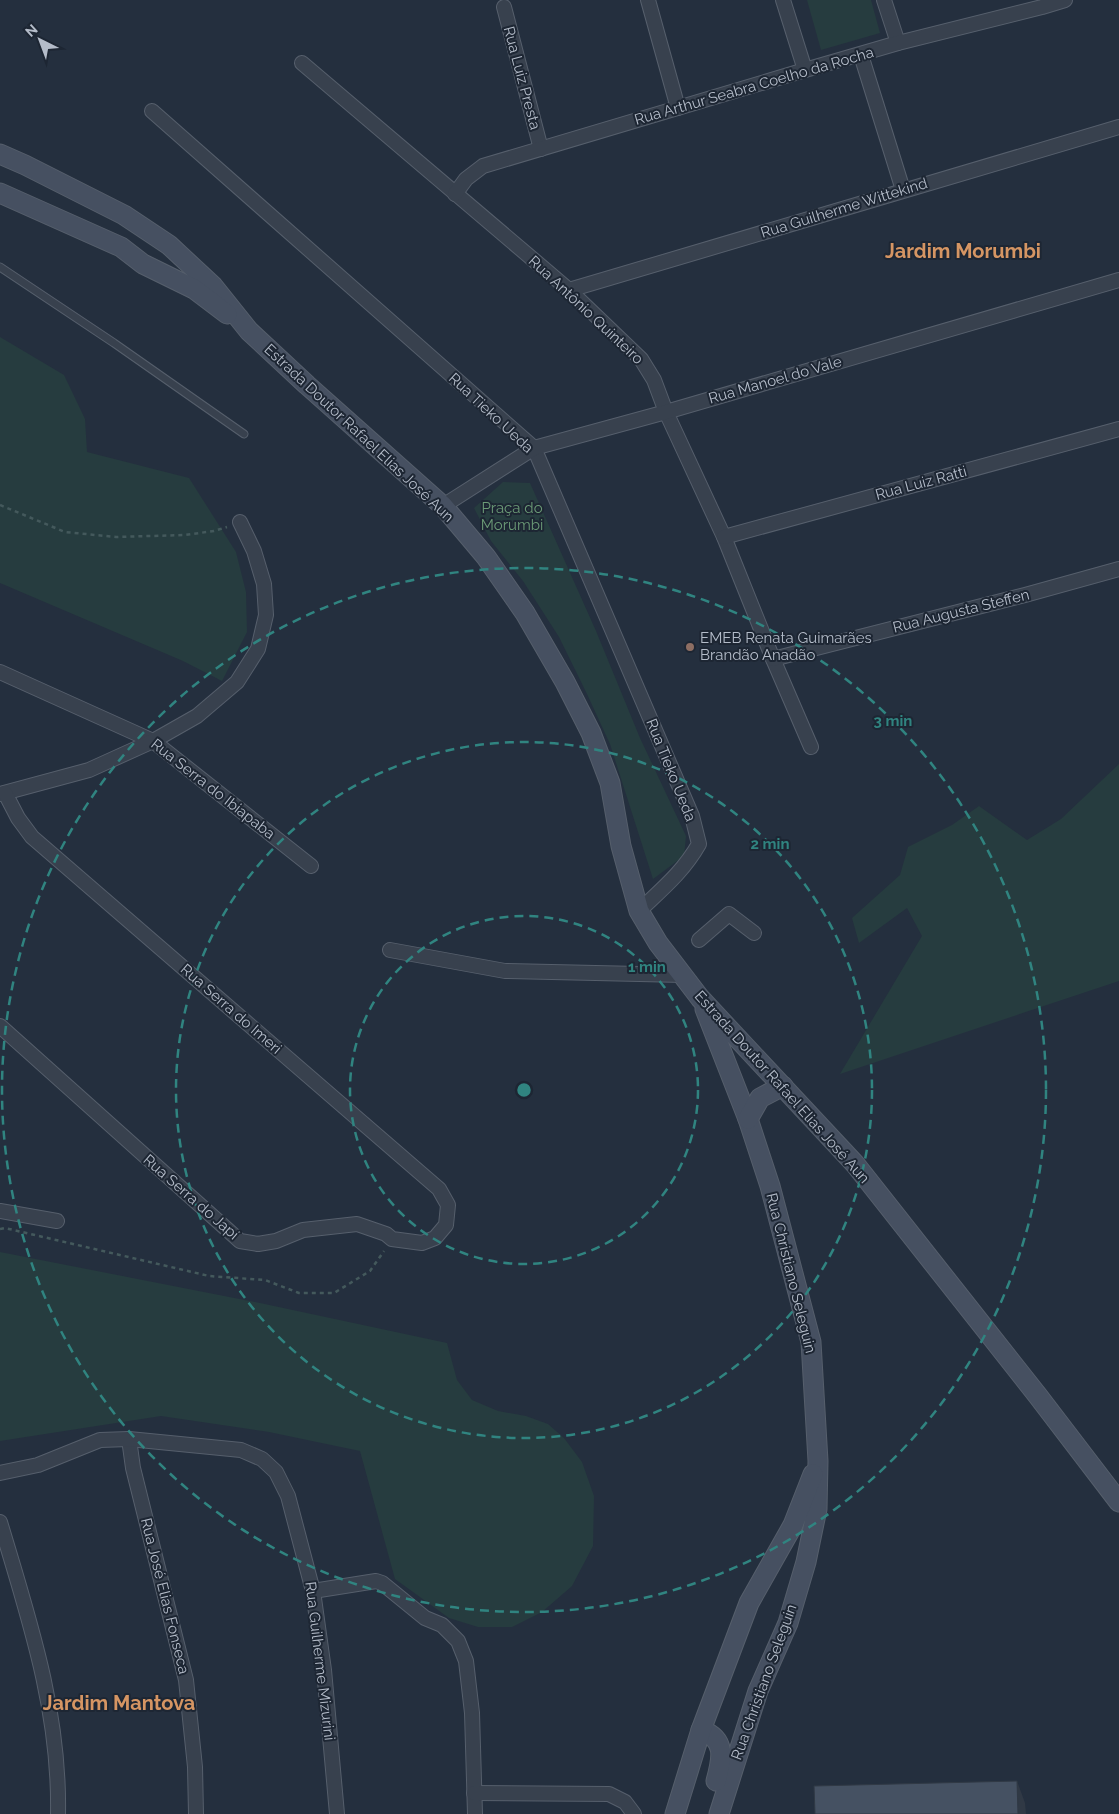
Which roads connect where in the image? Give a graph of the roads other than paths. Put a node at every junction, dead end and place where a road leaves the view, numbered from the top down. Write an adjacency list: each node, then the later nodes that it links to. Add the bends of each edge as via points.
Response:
1 (648, 0): 11 (street)
2 (783, 0): 10 (street)
3 (884, 0): 7 (street)
4 (1065, 0): 5 (street, Rua Arthur Seabra Coelho da Rocha)
5 (1041, 4): 7 (street, Rua Arthur Seabra Coelho da Rocha)
6 (504, 7): 14 (street, Rua Luiz Presta)
7 (898, 43): 8 (street, Rua Arthur Seabra Coelho da Rocha)
8 (861, 55): 10 (street, Rua Arthur Seabra Coelho da Rocha); 16 (street)
9 (302, 63): 18 (street, Rua Antônio Quinteiro)
10 (805, 70): 11 (street, Rua Arthur Seabra Coelho da Rocha)
11 (678, 108): 14 (street, Rua Arthur Seabra Coelho da Rocha)
12 (152, 111): 26 (street, Rua Tieko Ueda)
13 (1119, 127): 16 (street, Rua Guilherme Wittekind)
14 (541, 149): 18 (street, Rua Arthur Seabra Coelho da Rocha, via 483,166 466,179)
15 (0, 154): 22 (main road, Estrada Doutor Rafael Elias José Aun, via 124,214 170,245 213,286)
16 (904, 190): 21 (street, Rua Guilherme Wittekind)
17 (0, 193): 22 (main road, via 121,247 143,264 194,289)
18 (455, 194): 21 (street, Rua Antônio Quinteiro)
19 (0, 267): 25 (lane)
20 (1119, 280): 23 (street, Rua Manoel do Vale)
21 (569, 290): 23 (street, Rua Antônio Quinteiro, via 641,359 654,380)
22 (249, 331): 27 (main road, Estrada Doutor Rafael Elias José Aun)
23 (666, 412): 26 (street, Rua Manoel do Vale); 29 (street, Rua Antônio Quinteiro)
24 (1119, 429): 29 (street, Rua Luiz Ratti)
25 (244, 434)
26 (534, 448): 27 (street, Rua Manoel do Vale); 37 (street, Rua Tieko Ueda, via 692,816 699,844 682,869)
27 (443, 506): 37 (main road, Estrada Doutor Rafael Elias José Aun, via 486,557 525,613 591,732 610,783 621,846)
28 (240, 522): 33 (street, via 254,551 264,584 266,615 258,649 237,682 198,716)
29 (724, 537): 31 (street, Rua Antônio Quinteiro)
30 (1119, 569): 31 (street, Rua Augusta Steffen)
31 (772, 659): 34 (street, Rua Antônio Quinteiro)
32 (0, 672): 33 (street, Rua Serra do Ibiapaba)
33 (153, 741): 35 (street, via 89,770); 36 (street, Rua Serra do Ibiapaba)
34 (811, 747)
35 (2, 794): 48 (street, Rua Serra do Imeri, via 32,837 439,1189 448,1205)
36 (311, 866)
37 (639, 911): 41 (main road, Estrada Doutor Rafael Elias José Aun)
38 (754, 933): 39 (street, via 729,914)
39 (699, 940)
40 (390, 950): 41 (street, via 505,971)
41 (683, 975): 42 (main road, Estrada Doutor Rafael Elias José Aun)
42 (700, 998): 44 (main road, Estrada Doutor Rafael Elias José Aun); 45 (main road, Rua Christiano Seleguin)
43 (0, 1026): 48 (street, Rua Serra do Japí, via 240,1241 258,1244 303,1230 357,1224 392,1239 422,1243 435,1238)
44 (783, 1086): 45 (main road, via 760,1098); 52 (main road, Estrada Doutor Rafael Elias José Aun, via 855,1164)
45 (748, 1119): 50 (main road, Rua Christiano Seleguin, via 770,1186 811,1342)
46 (0, 1211): 47 (street)
47 (57, 1221)
48 (446, 1225)
49 (129, 1439): 51 (street, Rua Guilherme Mizurini, via 100,1440 38,1465); 54 (street, Rua Guilherme Mizurini, via 241,1450 262,1459 276,1472 288,1496); 59 (street, Rua José Elias Fonseca, via 133,1468 186,1680 195,1767)
50 (818, 1461): 55 (main road, via 793,1525 749,1603); 57 (main road, Rua Christiano Seleguin, via 817,1509 806,1562 788,1623 758,1691)
51 (0, 1473)
52 (1119, 1502)
53 (0, 1522): 58 (street, via 35,1638 49,1703 58,1777)
54 (313, 1591): 56 (street, via 376,1581 382,1583 458,1641 466,1661 472,1713); 60 (street, Rua Guilherme Mizurini)
55 (700, 1730): 57 (main road, via 711,1734 722,1758 714,1788); 63 (main road)
56 (474, 1793): 61 (street); 62 (street, via 608,1794 625,1802)
57 (719, 1811)
58 (58, 1814)
59 (196, 1814)
60 (337, 1814)
61 (475, 1814)
62 (634, 1814)
63 (675, 1814)

